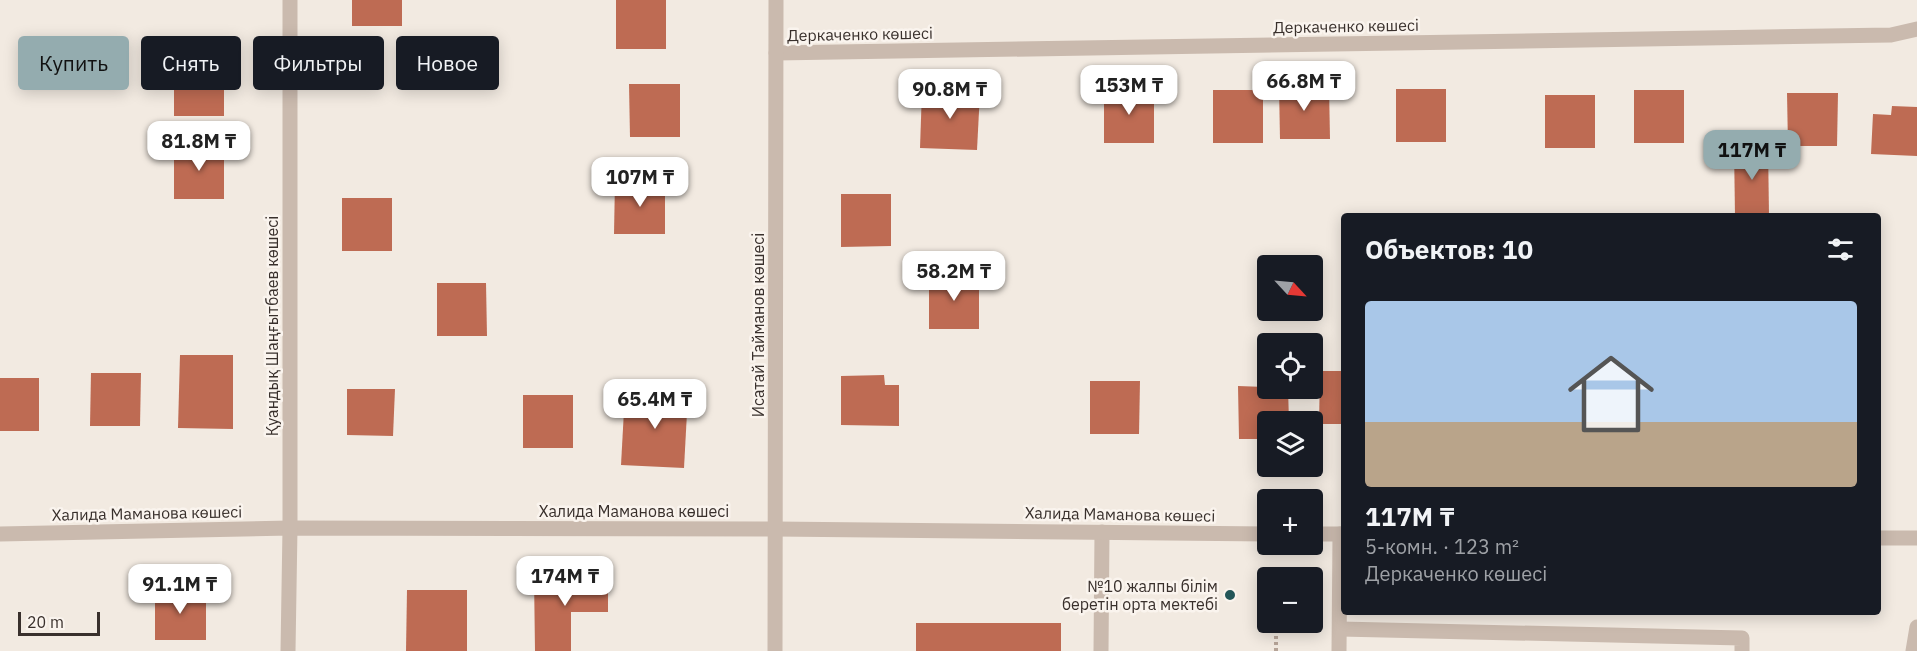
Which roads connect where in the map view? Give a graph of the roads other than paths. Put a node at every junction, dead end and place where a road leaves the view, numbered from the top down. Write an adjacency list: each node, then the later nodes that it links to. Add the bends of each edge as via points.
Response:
1 (290, 0): 5 (street, Қуандық Шаңғытбаев көшесі)
2 (776, 0): 4 (street, Исатай Тайманов көшесі)
3 (1917, 29): 4 (street, Деркаченко көшесі, via 1891,34)
4 (776, 53): 6 (street, Исатай Тайманов көшесі)
5 (290, 528): 6 (street, Халида Маманова көшесі); 8 (street, Халида Маманова көшесі); 17 (street, Қуандық Шаңғытбаев көшесі)
6 (776, 529): 7 (street, Халида Маманова көшесі); 18 (street, Исатай Тайманов көшесі)
7 (1102, 532): 9 (street, Халида Маманова көшесі); 19 (street)
8 (0, 534)
9 (1257, 534)
10 (1323, 534): 11 (street)
11 (1341, 534)
12 (1881, 538): 13 (street)
13 (1917, 538)
14 (1341, 582): 16 (street)
15 (1917, 627): 22 (street)
16 (1340, 629): 20 (street); 21 (street, via 1742,638)
17 (288, 651)
18 (775, 651)
19 (1101, 651)
20 (1339, 651)
21 (1742, 651)
22 (1912, 651)

